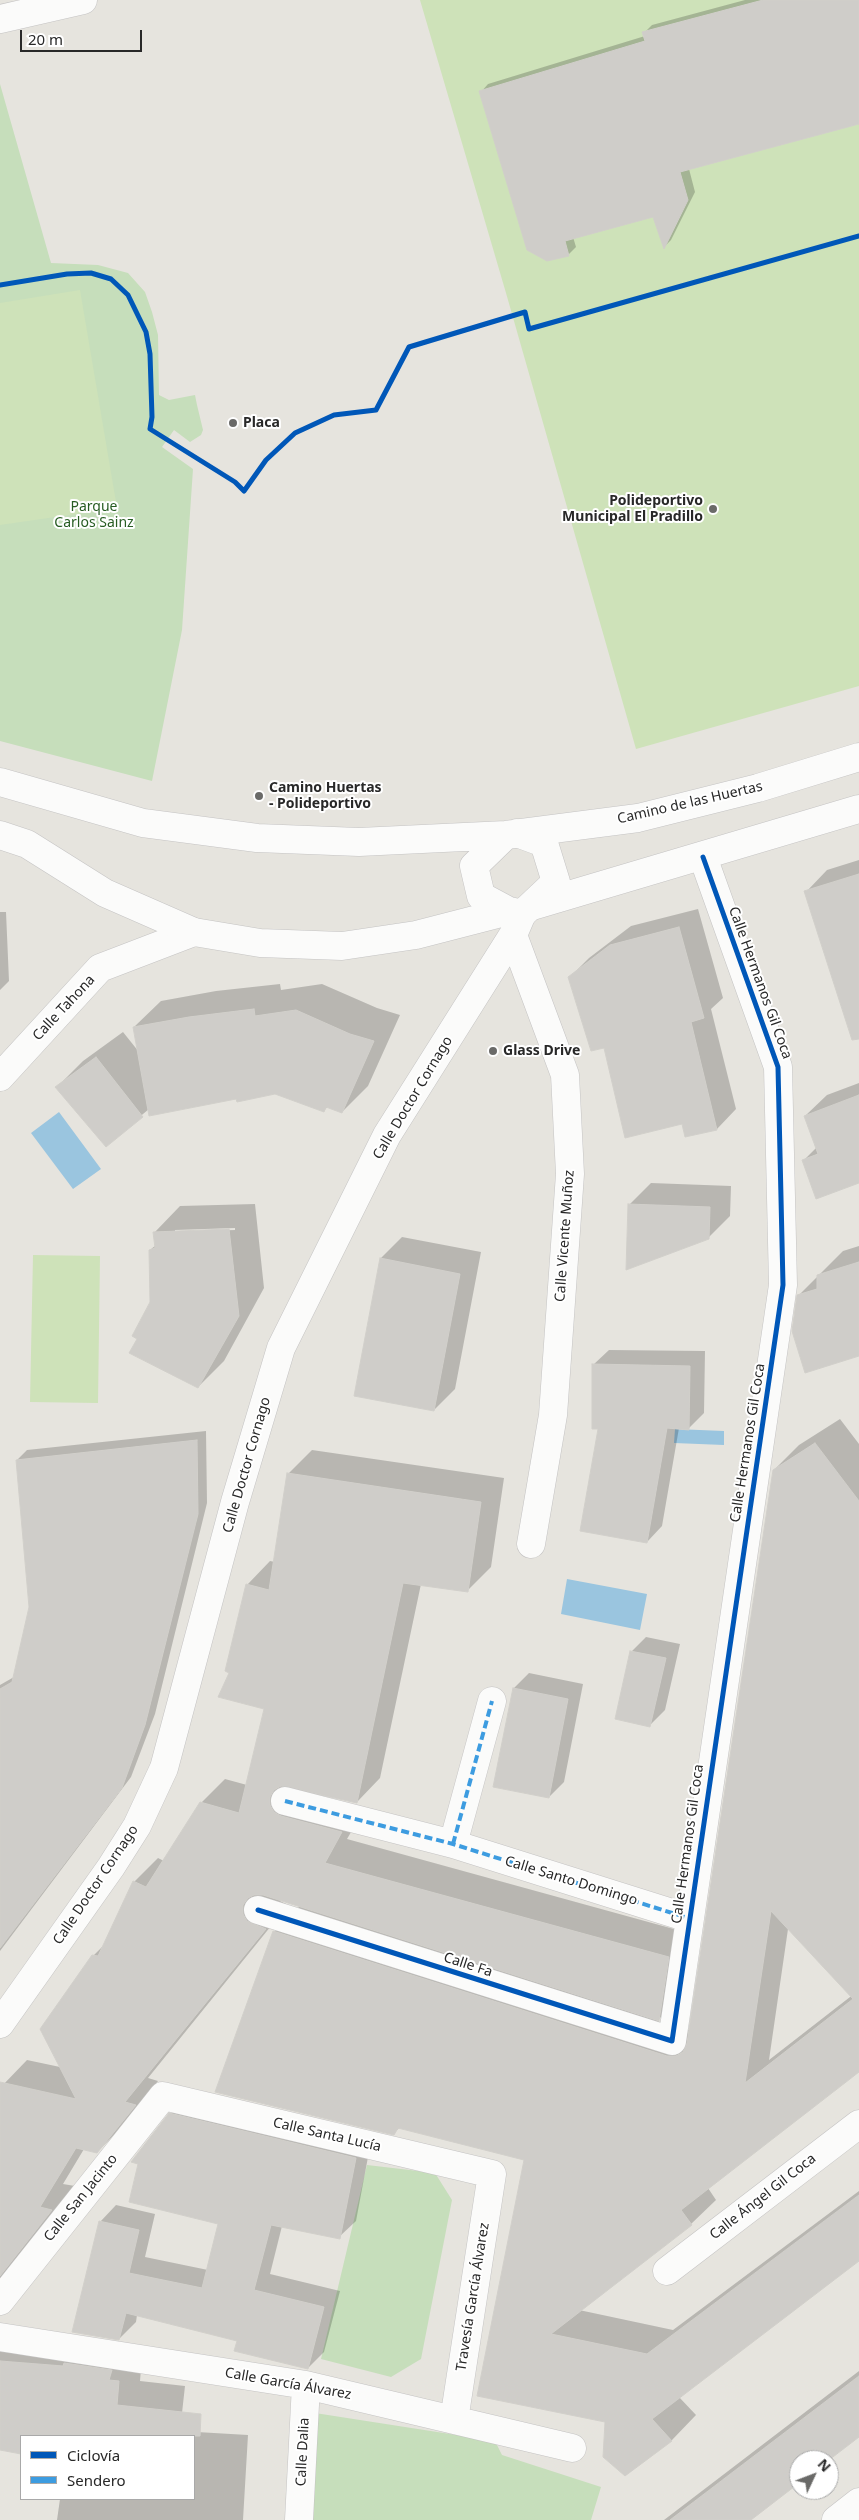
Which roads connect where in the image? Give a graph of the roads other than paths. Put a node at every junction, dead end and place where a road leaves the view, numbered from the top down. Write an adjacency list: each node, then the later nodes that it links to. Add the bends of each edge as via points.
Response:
1 (83, 0): 2 (street)
2 (0, 19)
3 (859, 757): 6 (street, Camino de las Huertas, via 758,788 638,818)
4 (0, 782): 6 (street, Camino de las Huertas, via 143,823 257,838 359,842)
5 (859, 809): 8 (street)
6 (512, 834): 9 (street, via 474,866 481,896); 9 (street, via 544,843 556,882)
7 (0, 835): 10 (street, via 27,844 105,893)
8 (703, 857): 9 (street); 17 (street, Calle Hermanos Gil Coca, via 778,1066 783,1285)
9 (519, 917): 10 (street, via 342,946 260,943); 12 (street, Calle Vicente Muñoz, via 565,1075 570,1174 553,1415); 18 (street, Calle Doctor Cornago, via 387,1135 281,1348 235,1502 164,1768 137,1826)
10 (194, 932): 11 (street, Calle Tahona, via 100,968)
11 (0, 1077)
12 (531, 1544)
13 (492, 1701): 15 (street)
14 (285, 1801): 15 (street, Calle Santo Domingo)
15 (453, 1844): 17 (street, Calle Santo Domingo)
16 (258, 1910): 19 (street, Calle Fa)
17 (688, 1918): 19 (street, Calle Hermanos Gil Coca)
18 (0, 2024)
19 (672, 2041)
20 (162, 2096): 22 (street, Calle Santa Lucía); 24 (street, Calle San Jacinto)
21 (859, 2124): 23 (street, Calle Ángel Gil Coca)
22 (492, 2174): 27 (street, Travesía García Álvarez)
23 (667, 2271)
24 (0, 2300)
25 (0, 2338): 26 (street, Calle García Álvarez)
26 (306, 2385): 27 (street, Calle García Álvarez); 30 (street, Calle Dalia)
27 (454, 2420): 28 (street, Calle García Álvarez)
28 (572, 2448)
29 (859, 2502): 31 (street)
30 (299, 2520)
31 (836, 2520)

